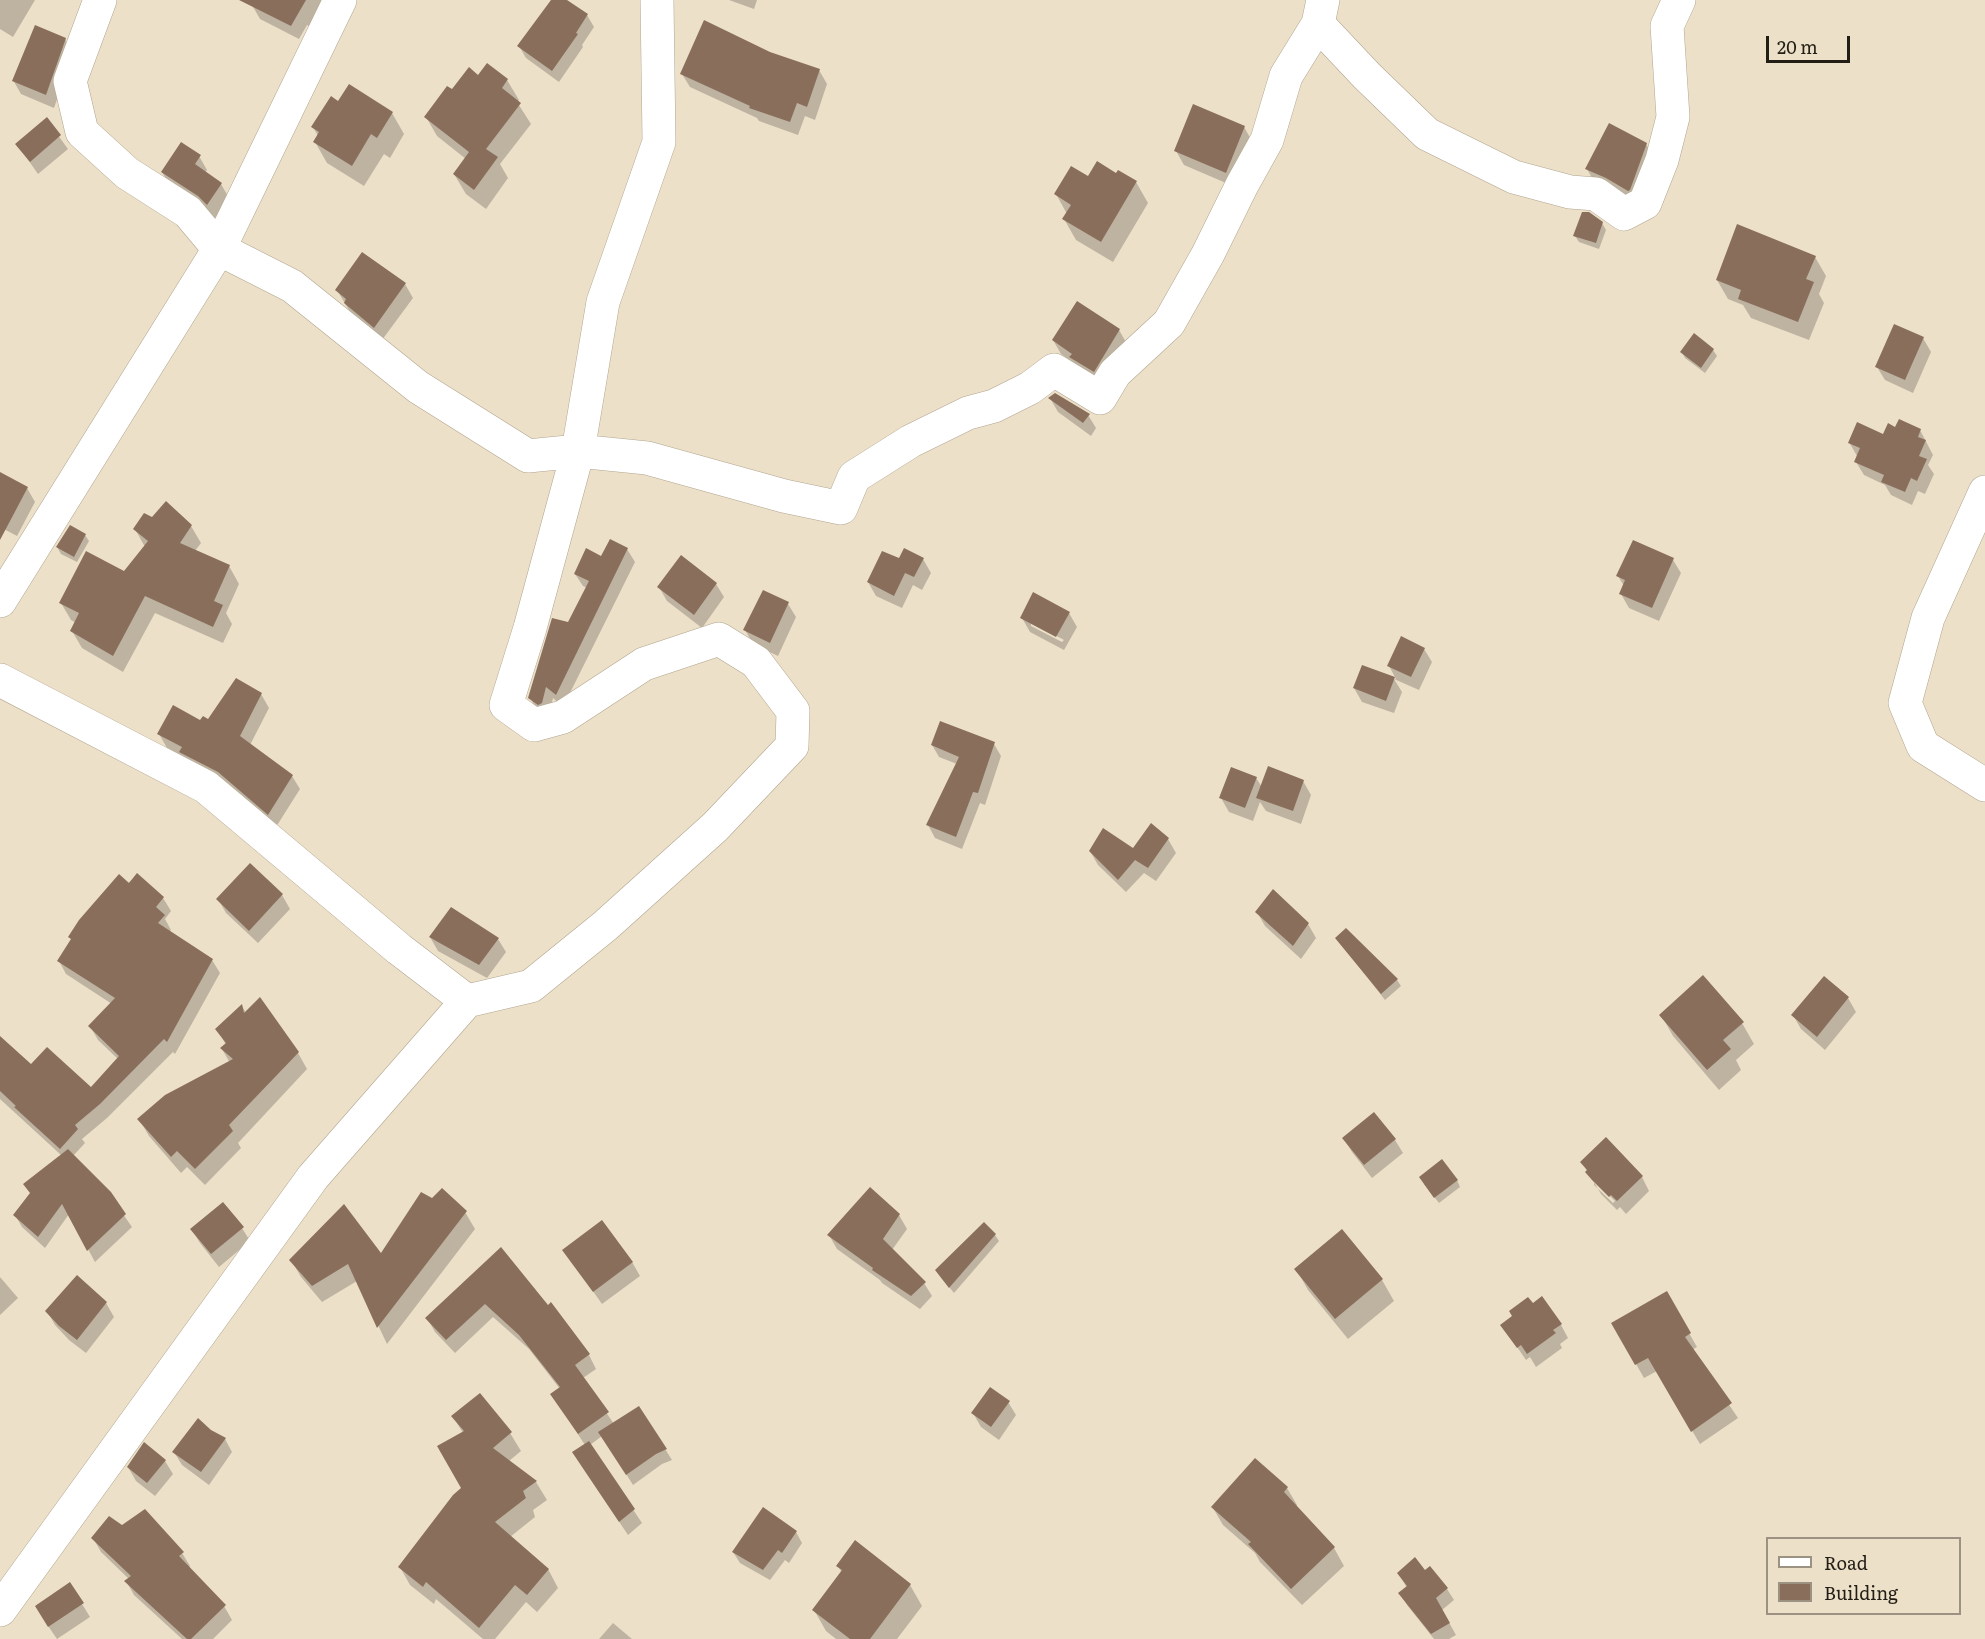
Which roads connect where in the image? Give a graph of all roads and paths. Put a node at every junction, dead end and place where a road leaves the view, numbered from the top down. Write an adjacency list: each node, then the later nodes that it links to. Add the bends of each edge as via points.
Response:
1 (100, 0): 6 (street, via 70,81 82,132 127,173 188,212)
2 (340, 0): 6 (street)
3 (657, 0): 7 (street, via 659,142 603,302)
4 (1679, 0): 5 (street, via 1667,26 1673,117 1662,160 1645,203 1624,214 1596,194 1570,192 1514,177 1427,134 1367,76)
5 (1321, 12): 7 (street, via 1286,76 1267,140 1169,323 1115,373 1100,398 1054,370 1030,388 994,406 968,413 911,441 854,477 841,508 647,458)
6 (219, 249): 7 (street, via 292,285 418,387 528,456); 9 (street)
7 (578, 451): 12 (street, via 506,705 534,725 563,717 644,664 719,639 756,662 793,711 792,746 715,827 531,986)
8 (1985, 492): 11 (street, via 1928,618 1905,703 1923,746)
9 (0, 601)
10 (0, 680): 12 (street, via 206,787)
11 (1985, 785)
12 (466, 1001): 13 (street, via 313,1177)
13 (0, 1610)

